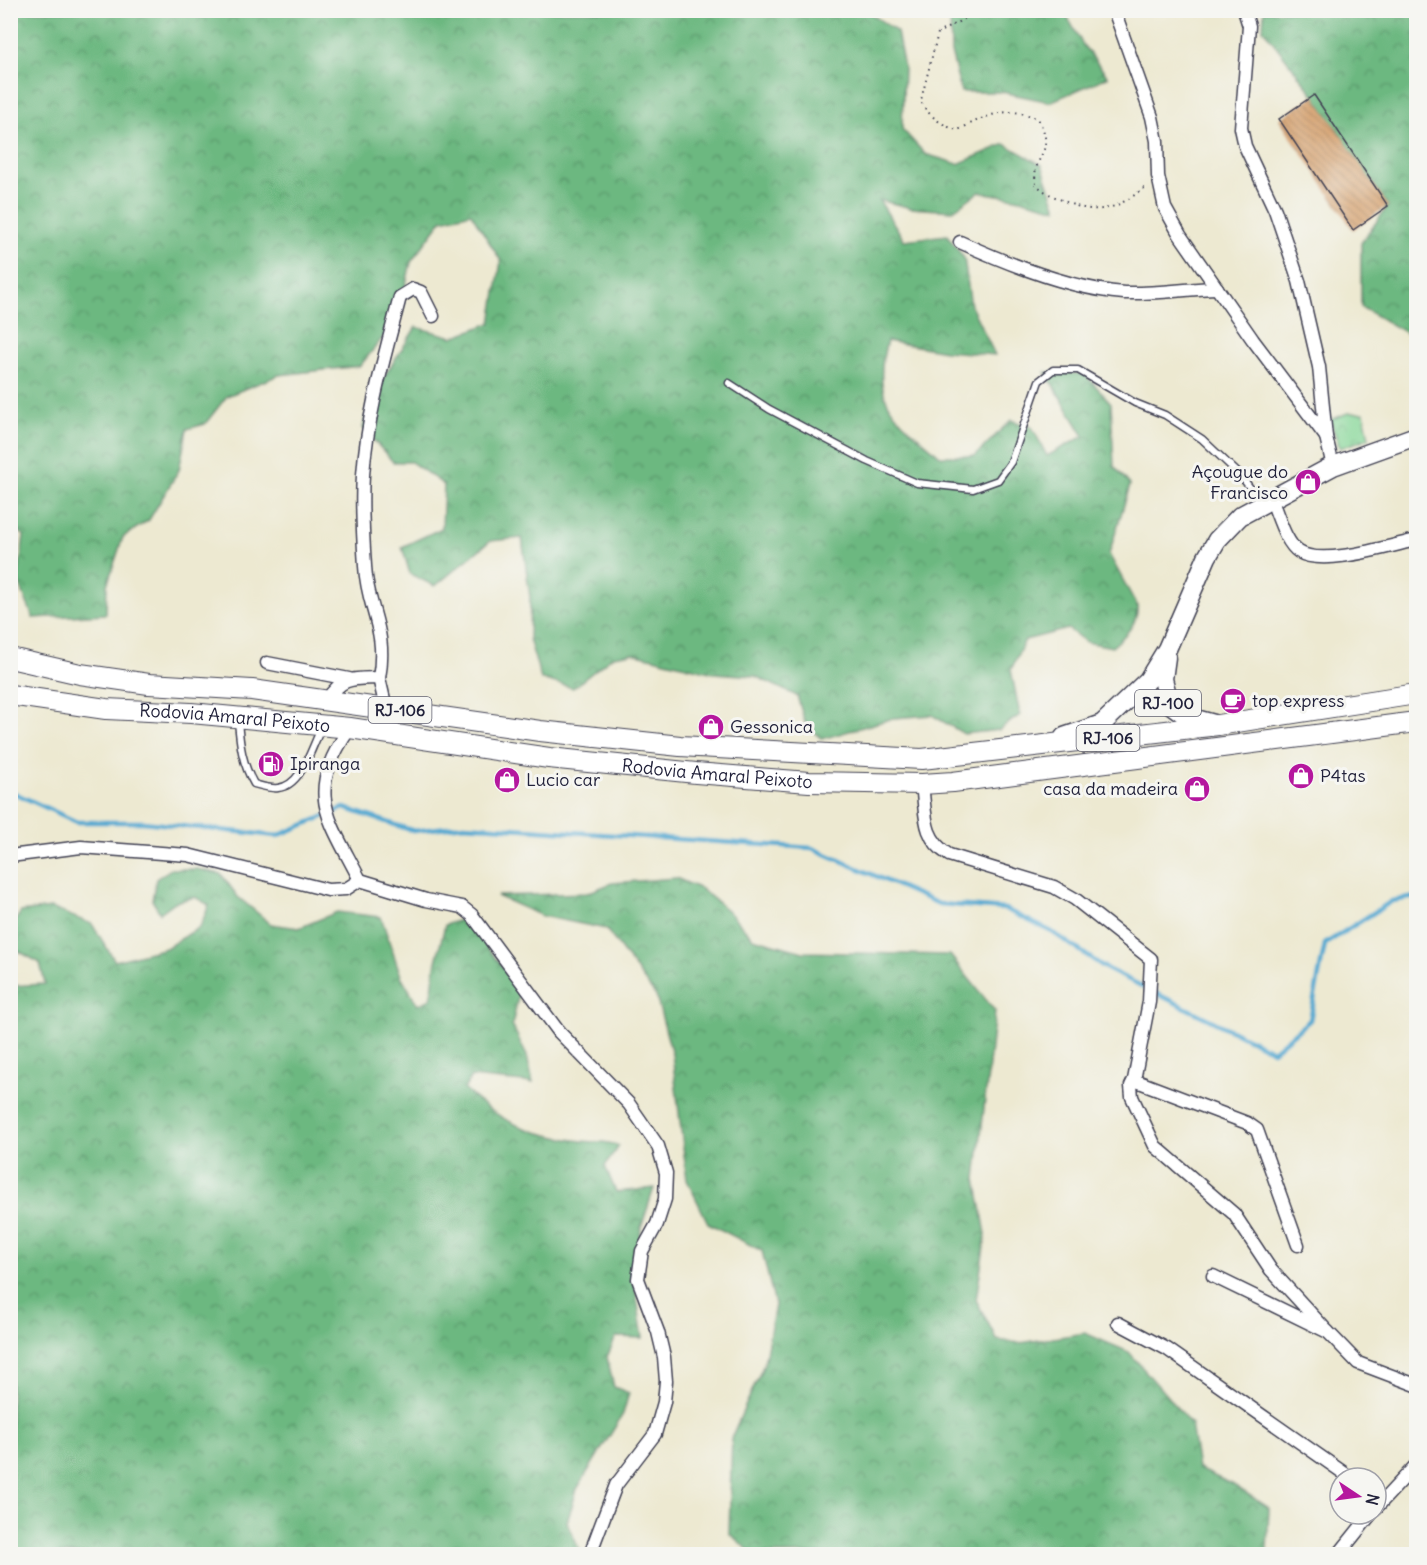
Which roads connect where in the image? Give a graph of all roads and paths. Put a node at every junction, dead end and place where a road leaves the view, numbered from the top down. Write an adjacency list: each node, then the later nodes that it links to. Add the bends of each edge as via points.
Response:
1 (980, 10): 4 (path, via 938,33 921,100 924,108 946,126 958,130 991,114 1010,110 1038,119 1047,139 1035,170 1036,184 1042,191 1081,209 1110,208 1134,196)
2 (1114, 10): 4 (street, via 1152,117)
3 (1244, 10): 10 (street, via 1249,26 1241,128 1299,281 1319,367)
4 (1158, 176): 6 (street, via 1165,208)
5 (960, 242): 6 (street, via 1012,265 1123,293)
6 (1217, 288): 10 (street)
7 (433, 316): 17 (street, via 422,292 413,289 400,297 365,449 365,569 381,637)
8 (729, 383): 12 (lane, via 769,409 917,483 974,489 998,480 1011,462 1039,381 1053,370 1078,370 1202,439)
9 (1416, 436): 11 (main road, RJ-100)
10 (1326, 437): 11 (street)
11 (1334, 466): 12 (main road, RJ-100)
12 (1267, 502): 13 (street, via 1298,552 1317,558); 14 (main road, RJ-100, via 1240,516 1217,540)
13 (1416, 540)
14 (1167, 649): 25 (main road, RJ-100, via 1163,679 1168,704 1188,717); 28 (main road, RJ-100, via 1148,680 1102,723 1079,734)
15 (10, 658): 21 (highway, Rodovia Amaral Peixoto / RJ-106, via 149,684 252,690)
16 (267, 663): 18 (street)
17 (379, 678): 18 (street); 22 (street)
18 (349, 679): 21 (street, via 335,687)
19 (1416, 694): 25 (highway, RJ-106)
20 (10, 695): 23 (highway, Rodovia Amaral Peixoto / RJ-106, via 106,709)
21 (327, 700): 22 (highway, Rodovia Amaral Peixoto / RJ-106)
22 (386, 708): 28 (highway, Rodovia Amaral Peixoto / RJ-106, via 540,731 748,751 922,759)
23 (237, 717): 26 (highway, Rodovia Amaral Peixoto / RJ-106); 26 (lane, via 246,770 254,784 275,789 286,787 297,777)
24 (1416, 722): 29 (highway, Rodovia Amaral Peixoto / RJ-106)
25 (1218, 725): 28 (highway, Rodovia Amaral Peixoto / RJ-106)
26 (323, 726): 27 (highway, Rodovia Amaral Peixoto / RJ-106)
27 (350, 729): 29 (highway, Rodovia Amaral Peixoto / RJ-106, via 549,758 696,773 809,782); 31 (street, via 334,751 324,776 325,802)
28 (998, 751)
29 (922, 784): 32 (street, via 927,827 934,846 948,855 1054,887 1151,959 1149,1002)
30 (10, 856): 31 (street, via 81,847 188,855 328,890 346,889)
31 (360, 880): 42 (street, via 462,908 472,915 559,1032 629,1104 658,1146 666,1173 665,1199 642,1251 638,1279 664,1357 664,1402 655,1434 615,1485)
32 (1134, 1080): 33 (street, via 1257,1130); 36 (street, via 1132,1098 1155,1146 1234,1214 1271,1270)
33 (1298, 1245)
34 (1213, 1276): 36 (street)
35 (1118, 1323): 39 (street, via 1167,1349)
36 (1328, 1332): 37 (street, via 1358,1363)
37 (1416, 1385)
38 (1416, 1465): 40 (street)
39 (1333, 1466)
40 (1388, 1492)
41 (1361, 1526): 43 (street)
42 (590, 1554)
43 (1338, 1554)

